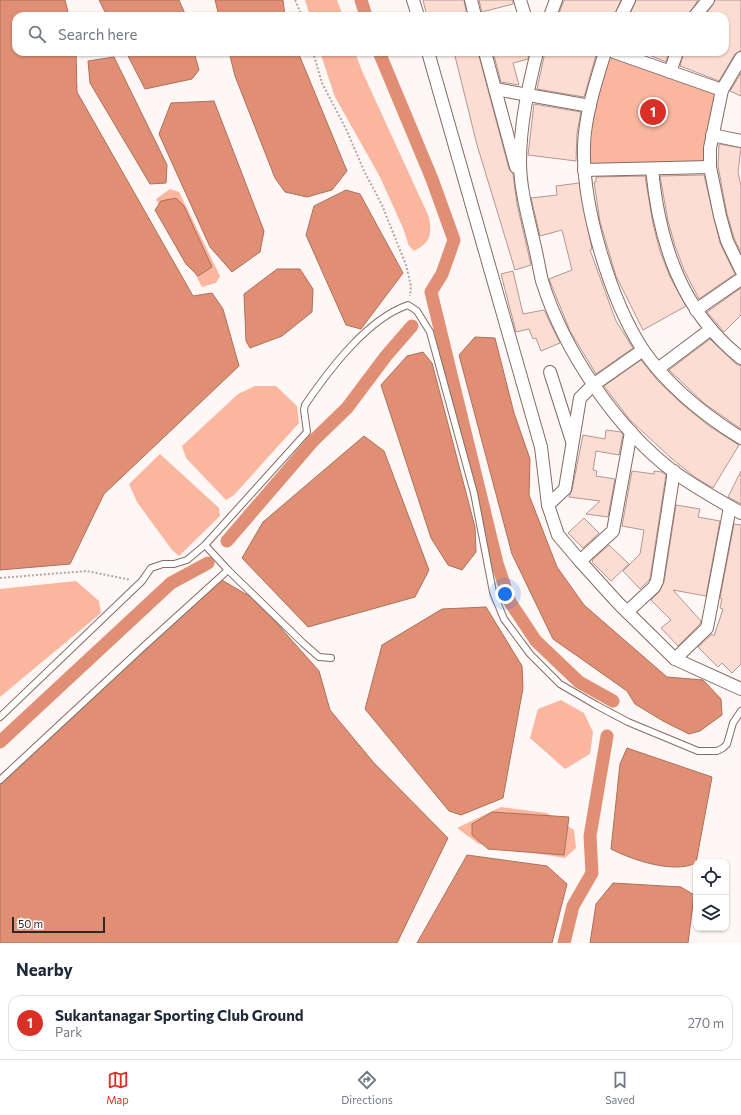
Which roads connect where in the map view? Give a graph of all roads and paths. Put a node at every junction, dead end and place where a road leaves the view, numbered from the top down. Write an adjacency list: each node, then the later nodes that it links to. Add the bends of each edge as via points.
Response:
1 (295, 0): 8 (path)
2 (413, 0): 9 (street)
3 (471, 0): 10 (street)
4 (520, 0): 11 (street)
5 (556, 0): 12 (street)
6 (629, 0): 13 (street)
7 (708, 0): 14 (street)
8 (300, 12)
9 (417, 12)
10 (474, 12)
11 (524, 12)
12 (552, 12)
13 (623, 12)
14 (698, 12)
15 (314, 56): 36 (path, via 322,83 382,205 406,265 411,286)
16 (429, 56): 48 (street, via 541,447)
17 (486, 56): 24 (street)
18 (536, 56): 26 (street)
19 (604, 56): 27 (street)
20 (625, 56): 23 (street)
21 (676, 56): 23 (street)
22 (741, 58): 25 (street)
23 (670, 72): 25 (street)
24 (495, 89): 26 (street); 33 (street)
25 (722, 90): 28 (street)
26 (527, 94): 27 (street); 33 (street, via 520,163)
27 (590, 106): 32 (street, via 584,144)
28 (712, 135): 29 (street); 30 (street)
29 (741, 141)
30 (710, 167): 31 (street); 34 (street, via 727,241)
31 (652, 169): 32 (street); 37 (street, via 654,194 672,265)
32 (584, 170): 39 (street, via 594,225 604,261 622,310)
33 (523, 190): 43 (street, via 542,281 558,320)
34 (741, 270)
35 (741, 279): 37 (street)
36 (408, 305): 51 (lane, via 381,320 343,354 305,405 308,432); 60 (lane, via 417,312 430,332 474,492 493,592 504,619 530,654 560,684 596,705 628,722 698,751 717,751 723,748)
37 (696, 310): 38 (street)
38 (711, 329): 40 (street); 41 (street)
39 (643, 350): 41 (street); 43 (street)
40 (741, 358)
41 (658, 368): 45 (street, via 678,391)
42 (550, 372): 46 (street)
43 (593, 385): 44 (street, via 615,416); 46 (street, via 580,398)
44 (631, 432): 47 (street); 52 (street, via 613,531)
45 (741, 438)
46 (573, 444): 48 (street, via 565,489)
47 (674, 471): 49 (street); 56 (street, via 657,581 654,587)
48 (548, 505): 52 (street, via 558,535)
49 (730, 507): 50 (street); 58 (street, via 707,628)
50 (741, 513)
51 (205, 545): 53 (lane); 55 (lane, via 187,560 151,568)
52 (580, 562): 56 (street)
53 (228, 570): 57 (lane, via 319,657); 62 (lane)
54 (0, 578): 55 (path, via 87,571)
55 (142, 581): 61 (lane)
56 (627, 612): 58 (street)
57 (331, 658)
58 (676, 659): 59 (street)
59 (741, 689)
60 (741, 711)
61 (0, 717)
62 (0, 780)

